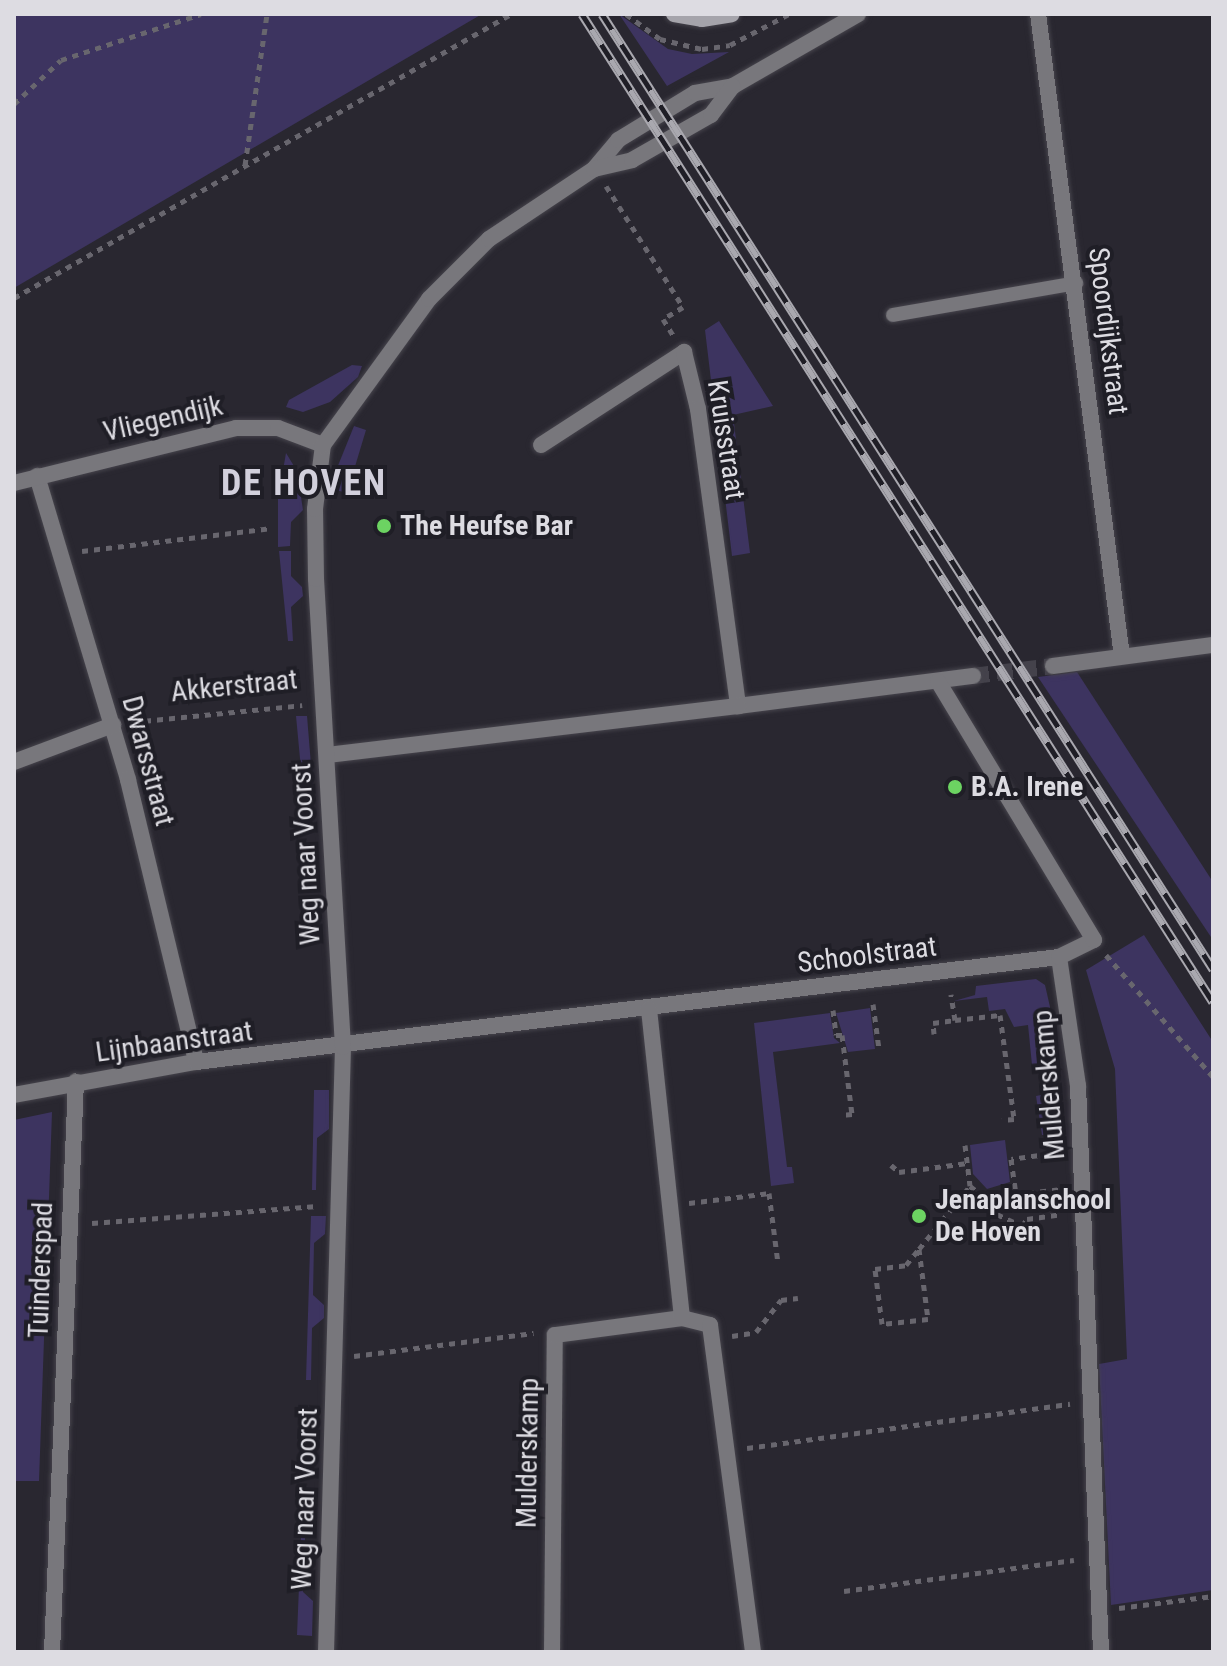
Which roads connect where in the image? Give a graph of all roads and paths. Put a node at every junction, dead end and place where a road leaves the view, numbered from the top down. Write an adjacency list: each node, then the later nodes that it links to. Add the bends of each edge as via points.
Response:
1 (201, 14): 9 (path, via 61,60)
2 (267, 14): 10 (path)
3 (511, 14): 10 (path)
4 (674, 14): 5 (street, via 702,19)
5 (732, 14)
6 (858, 14): 8 (street, Weg naar Voorst)
7 (1038, 14): 12 (street, Spoordijkstraat)
8 (733, 86): 11 (street, Weg naar Voorst, via 711,115 632,160); 11 (street, Weg naar Voorst, via 695,93 618,140)
9 (14, 104)
10 (245, 166): 13 (path)
11 (594, 169): 15 (path, via 683,307 663,319); 16 (street, Weg naar Voorst, via 511,222 450,276)
12 (1076, 283): 14 (lane); 23 (street, Spoordijkstraat)
13 (14, 298)
14 (893, 315)
15 (684, 352): 17 (street, Kruisstraat); 28 (street, Kruisstraat, via 698,409)
16 (323, 445): 18 (street, Vliegendijk, via 278,428 236,428); 27 (street, Weg naar Voorst, via 315,509)
17 (541, 445)
18 (37, 476): 19 (street, Vliegendijk); 21 (street, Dwarsstraat)
19 (14, 483)
20 (272, 528): 21 (path)
21 (60, 553): 29 (street, Dwarsstraat)
22 (1213, 645): 23 (street)
23 (1122, 656): 24 (street)
24 (1053, 666)
25 (973, 676): 26 (street)
26 (938, 681): 28 (street); 32 (street, Schoolstraat, via 1094,940)
27 (323, 704): 29 (path, Akkerstraat); 30 (street, Weg naar Voorst)
28 (738, 706): 30 (street)
29 (113, 725): 31 (street); 44 (street, Dwarsstraat)
30 (327, 755): 40 (street, Weg naar Voorst)
31 (14, 762)
32 (1059, 957): 36 (street, Schoolstraat); 57 (street, Mulderskamp, via 1076,1056)
33 (1122, 978): 45 (path)
34 (951, 994): 38 (path)
35 (873, 1004): 41 (path)
36 (649, 1009): 40 (street, Schoolstraat); 61 (street)
37 (833, 1010): 50 (path, via 836,1035 842,1035 852,1114)
38 (955, 1020): 39 (path, via 933,1023); 42 (path, via 1000,1015)
39 (934, 1034)
40 (343, 1047): 44 (street, Lijnbaanstraat); 60 (street, Weg naar Voorst)
41 (879, 1049)
42 (1005, 1056): 43 (path); 47 (path)
43 (994, 1057)
44 (196, 1062): 46 (street, Lijnbaanstraat)
45 (1213, 1077)
46 (76, 1082): 49 (street, Lijnbaanstraat); 63 (street, Tuinderspad)
47 (1010, 1086): 48 (path); 51 (path, via 1014,1119)
48 (998, 1088)
49 (14, 1095)
50 (841, 1115)
51 (1002, 1120)
52 (965, 1145): 54 (path)
53 (1066, 1152): 58 (path, via 1011,1159)
54 (967, 1163): 55 (path, via 899,1172); 56 (path)
55 (891, 1165)
56 (970, 1186): 59 (path); 64 (path)
57 (1083, 1188): 58 (path); 62 (street, Mulderskamp)
58 (1016, 1194): 59 (path)
59 (984, 1197): 62 (path, via 986,1209 1022,1226 1027,1219)
60 (338, 1205): 63 (path); 70 (street, Weg naar Voorst)
61 (668, 1205): 65 (path, via 769,1193); 67 (street)
62 (1084, 1213): 71 (street, Mulderskamp)
63 (69, 1225): 77 (street, Tuinderspad)
64 (919, 1249): 64 (path, via 906,1265 875,1269 882,1324 928,1319)
65 (778, 1263)
66 (798, 1298): 69 (path, via 781,1300 756,1332)
67 (682, 1318): 68 (street); 72 (street, via 710,1325)
68 (555, 1335): 70 (path, via 539,1332); 79 (street, Mulderskamp)
69 (727, 1337)
70 (335, 1358): 78 (street, Weg naar Voorst)
71 (1091, 1402): 72 (path); 81 (street, Mulderskamp)
72 (726, 1450): 80 (street)
73 (1074, 1560): 74 (path)
74 (844, 1591)
75 (1213, 1596): 76 (path, via 1119,1608)
76 (1120, 1623)
77 (52, 1652)
78 (326, 1652)
79 (552, 1652)
80 (753, 1652)
81 (1101, 1652)

